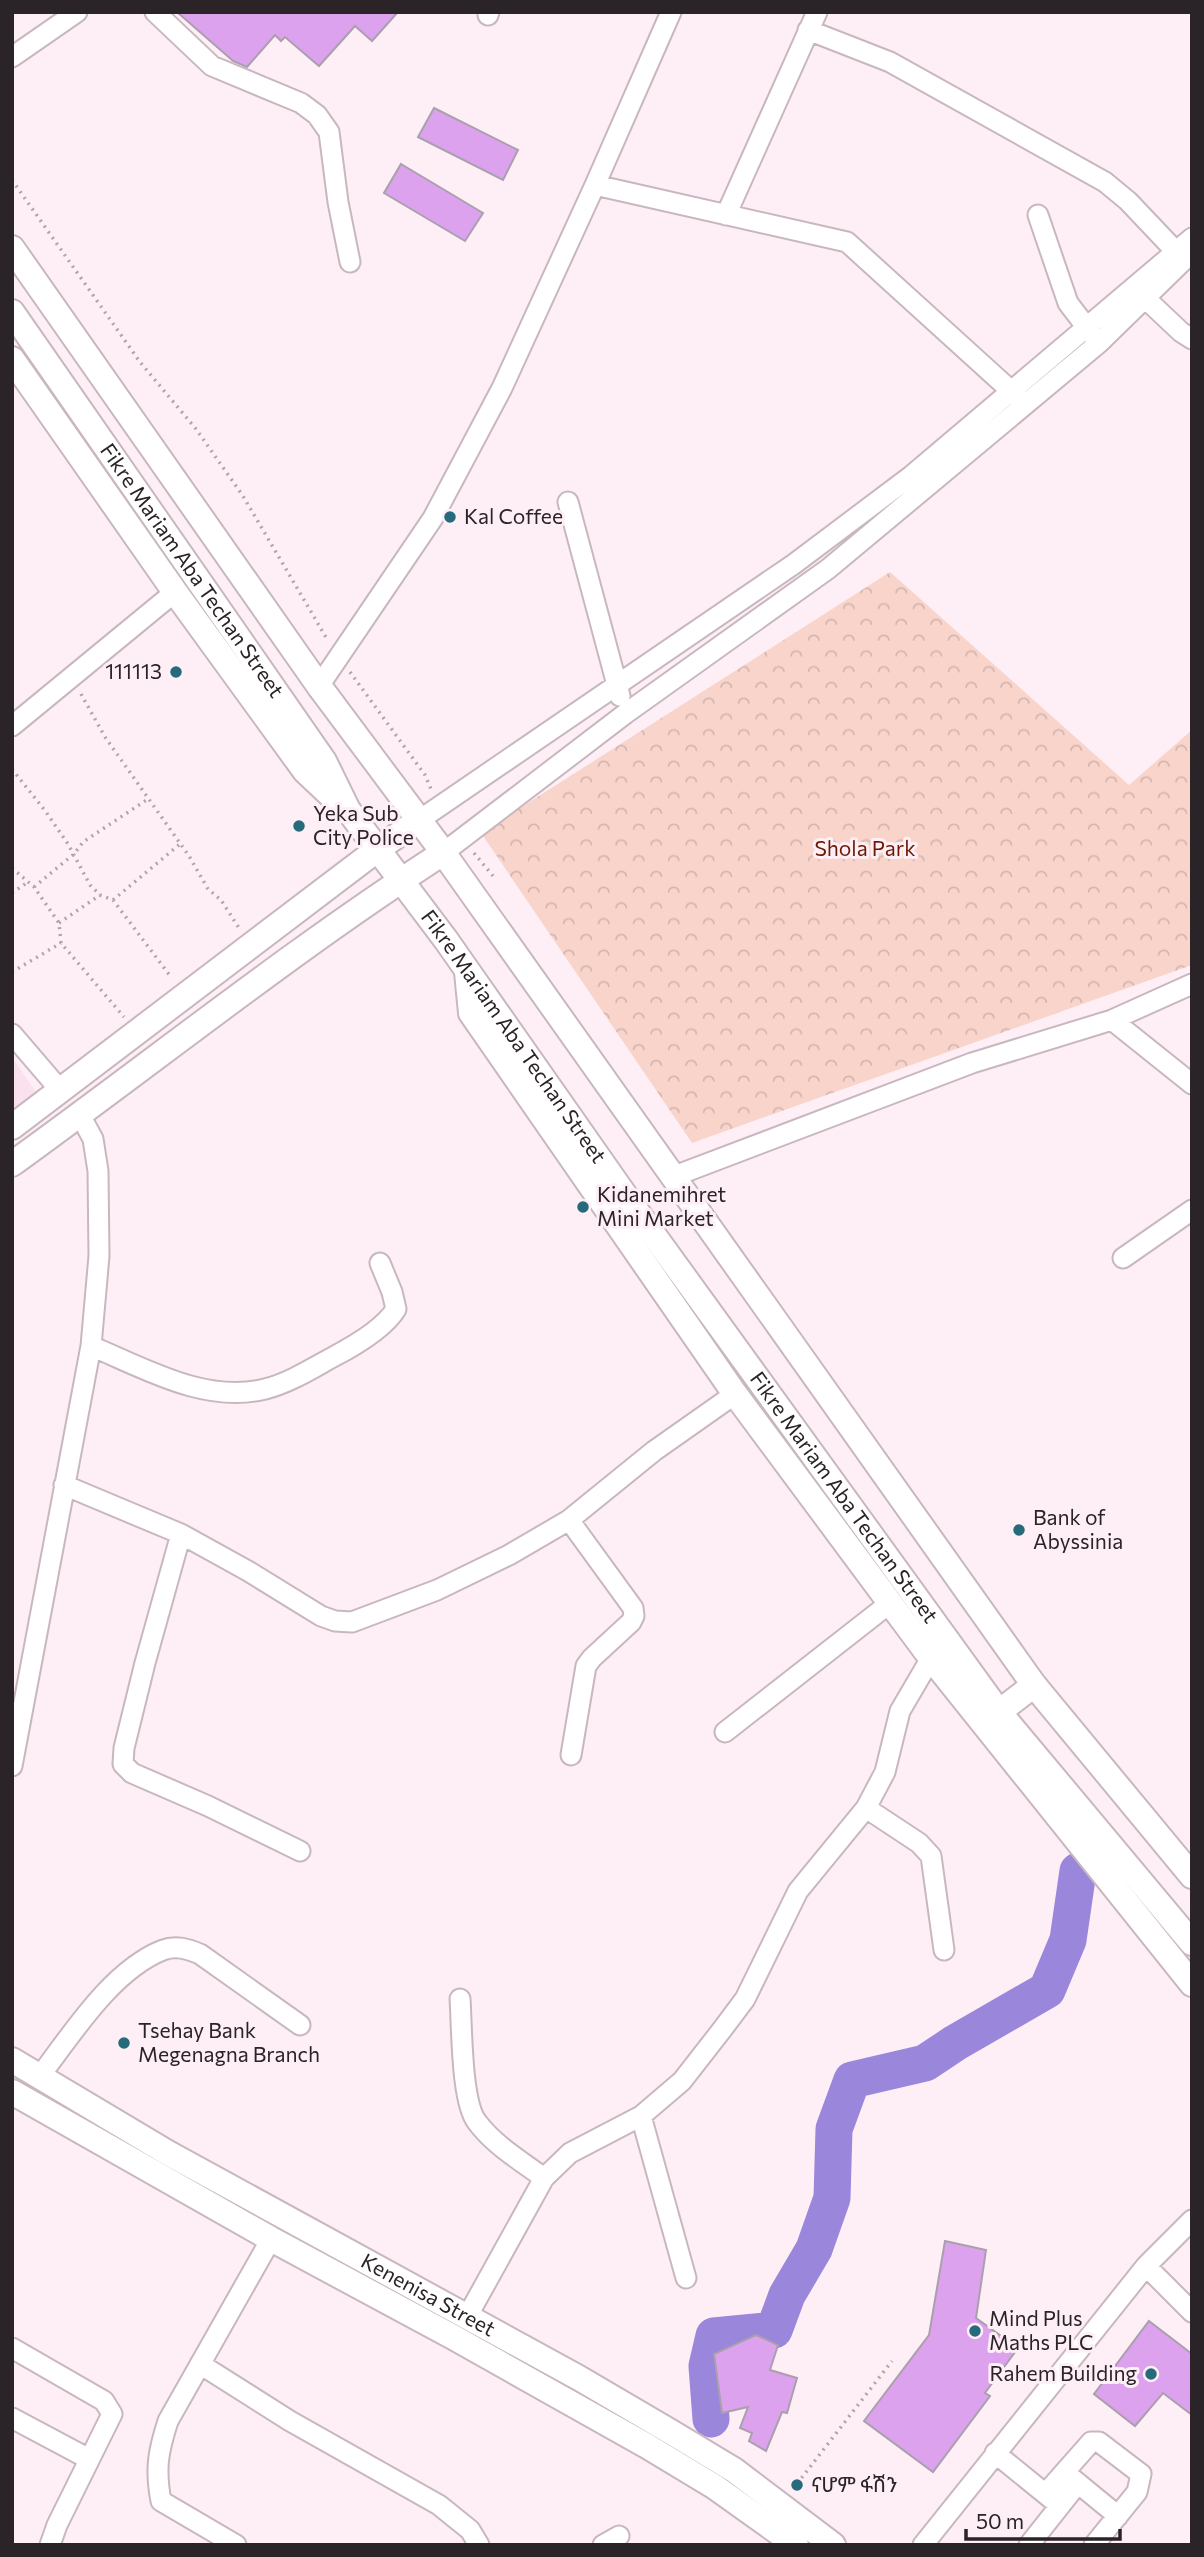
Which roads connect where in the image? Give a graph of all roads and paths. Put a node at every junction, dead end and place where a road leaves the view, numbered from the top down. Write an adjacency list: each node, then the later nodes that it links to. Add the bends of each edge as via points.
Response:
1 (77, 12): 5 (street)
2 (155, 12): 13 (street, via 212,66 302,103 317,115 329,132)
3 (671, 12): 7 (street)
4 (812, 21): 8 (street); 12 (street, via 1105,182)
5 (12, 57)
6 (12, 180): 24 (path, via 140,362 196,429 243,496)
7 (595, 186): 8 (street); 24 (street, via 502,388 433,518)
8 (726, 215): 20 (street, via 848,242)
9 (1038, 215): 17 (street, via 1068,303)
10 (1192, 238): 12 (street)
11 (12, 248): 14 (main road, Fikre Mariam Aba Techan Street)
12 (1184, 255): 15 (street); 17 (street)
13 (350, 261)
14 (20, 275): 26 (main road, Fikre Mariam Aba Techan Street)
15 (1146, 299): 17 (street); 18 (street)
16 (12, 312): 33 (main road, Fikre Mariam Aba Techan Street, via 324,761)
17 (1093, 335): 20 (street); 21 (street)
18 (1192, 339)
19 (12, 359): 23 (main road)
20 (1011, 391): 21 (street); 27 (street, via 911,476 794,564)
21 (1026, 404): 28 (street, via 828,569)
22 (568, 502): 27 (street)
23 (175, 592): 25 (street); 33 (main road, via 305,771)
24 (339, 657): 26 (street); 32 (path, via 425,775)
25 (71, 677): 29 (street); 31 (path, via 105,737)
26 (320, 686): 34 (main road, Fikre Mariam Aba Techan Street)
27 (618, 686): 28 (street); 32 (street)
28 (625, 713): 36 (street)
29 (12, 726)
30 (12, 769): 38 (path)
31 (149, 799): 35 (path); 38 (path, via 83,842)
32 (440, 806): 34 (street)
33 (348, 810): 37 (main road, Fikre Mariam Aba Techan Street)
34 (418, 821): 36 (main road, Fikre Mariam Aba Techan Street); 37 (main road)
35 (180, 844): 46 (path); 48 (path)
36 (453, 846): 40 (path); 41 (main road); 62 (main road, Fikre Mariam Aba Techan Street)
37 (378, 849): 41 (main road, Fikre Mariam Aba Techan Street); 58 (main road)
38 (74, 854): 43 (path); 45 (path)
39 (12, 868): 42 (path)
40 (493, 876)
41 (401, 880): 50 (main road, Fikre Mariam Aba Techan Street); 59 (main road)
42 (28, 882): 43 (path); 44 (path)
43 (34, 887): 47 (path)
44 (12, 893)
45 (100, 895): 46 (path); 47 (path)
46 (113, 900): 53 (path)
47 (60, 923): 49 (path)
48 (244, 935)
49 (61, 943): 51 (path); 55 (path)
50 (467, 971): 67 (main road, via 471,1013); 74 (main road, Fikre Mariam Aba Techan Street)
51 (12, 972)
52 (1192, 984): 54 (street)
53 (176, 985)
54 (1112, 1020): 57 (street); 62 (street, via 972,1063)
55 (128, 1021)
56 (12, 1034): 58 (street)
57 (1192, 1084)
58 (60, 1090): 60 (main road)
59 (80, 1115): 61 (main road); 66 (street, via 93,1139 98,1171 99,1256)
60 (12, 1127)
61 (12, 1164)
62 (672, 1177): 73 (main road, Fikre Mariam Aba Techan Street)
63 (1192, 1210): 64 (street)
64 (1123, 1258)
65 (380, 1263): 66 (street, via 396,1309 390,1319 342,1352 266,1389 236,1394 170,1380)
66 (91, 1346): 68 (street)
67 (735, 1394): 69 (street, via 654,1451); 71 (main road)
68 (64, 1485): 70 (street); 77 (street)
69 (569, 1520): 70 (street, via 437,1590 352,1622 321,1616); 76 (street, via 633,1608 634,1616 586,1666)
70 (181, 1534): 79 (street, via 123,1764 132,1773)
71 (890, 1603): 72 (main road); 75 (street)
72 (930, 1658): 78 (street, via 900,1711 885,1772); 83 (main road)
73 (1034, 1685): 74 (main road); 80 (main road, Fikre Mariam Aba Techan Street)
74 (999, 1712): 81 (main road, Fikre Mariam Aba Techan Street)
75 (725, 1732)
76 (571, 1755)
77 (12, 1766)
78 (866, 1808): 82 (street, via 931,1856); 89 (street, via 798,1891 745,1999 722,2031 682,2081)
79 (300, 1851)
80 (1192, 1876)
81 (1192, 1943)
82 (944, 1951)
83 (1192, 1984)
84 (460, 1999): 91 (street, via 468,2104 475,2121)
85 (299, 2025): 87 (street, via 200,1954 182,1947 165,1949 116,1983)
86 (12, 2060): 87 (main road, Kenenisa Street)
87 (40, 2077): 90 (main road, Kenenisa Street)
88 (12, 2092): 90 (main road, Kenenisa Street)
89 (641, 2116): 91 (street, via 570,2153); 95 (street)
90 (117, 2137): 93 (main road, Kenenisa Street); 97 (main road, Kenenisa Street)
91 (544, 2178): 97 (street)
92 (1192, 2220): 94 (street)
93 (271, 2239): 100 (street); 111 (main road, Kenenisa Street, via 648,2446)
94 (1146, 2266): 96 (street); 102 (street)
95 (686, 2278)
96 (1192, 2312)
97 (467, 2317): 106 (main road, Kenenisa Street, via 671,2432)
98 (12, 2347): 103 (street, via 104,2401 112,2414)
99 (892, 2361): 106 (path)
100 (200, 2364): 109 (street, via 168,2421 156,2476 162,2501); 110 (street, via 439,2505 470,2530)
101 (12, 2418): 103 (street)
102 (996, 2453): 105 (street); 113 (street)
103 (89, 2459): 108 (street)
104 (1071, 2477): 105 (street); 107 (street); 107 (street, via 1091,2442 1100,2442 1141,2474 1138,2492)
105 (1052, 2499): 114 (street)
106 (781, 2505): 112 (main road, Kenenisa Street)
107 (1118, 2516): 115 (street)
108 (50, 2545)
109 (236, 2545)
110 (480, 2545)
111 (796, 2545)
112 (833, 2545)
113 (923, 2545)
114 (1028, 2545)
115 (1094, 2545)

